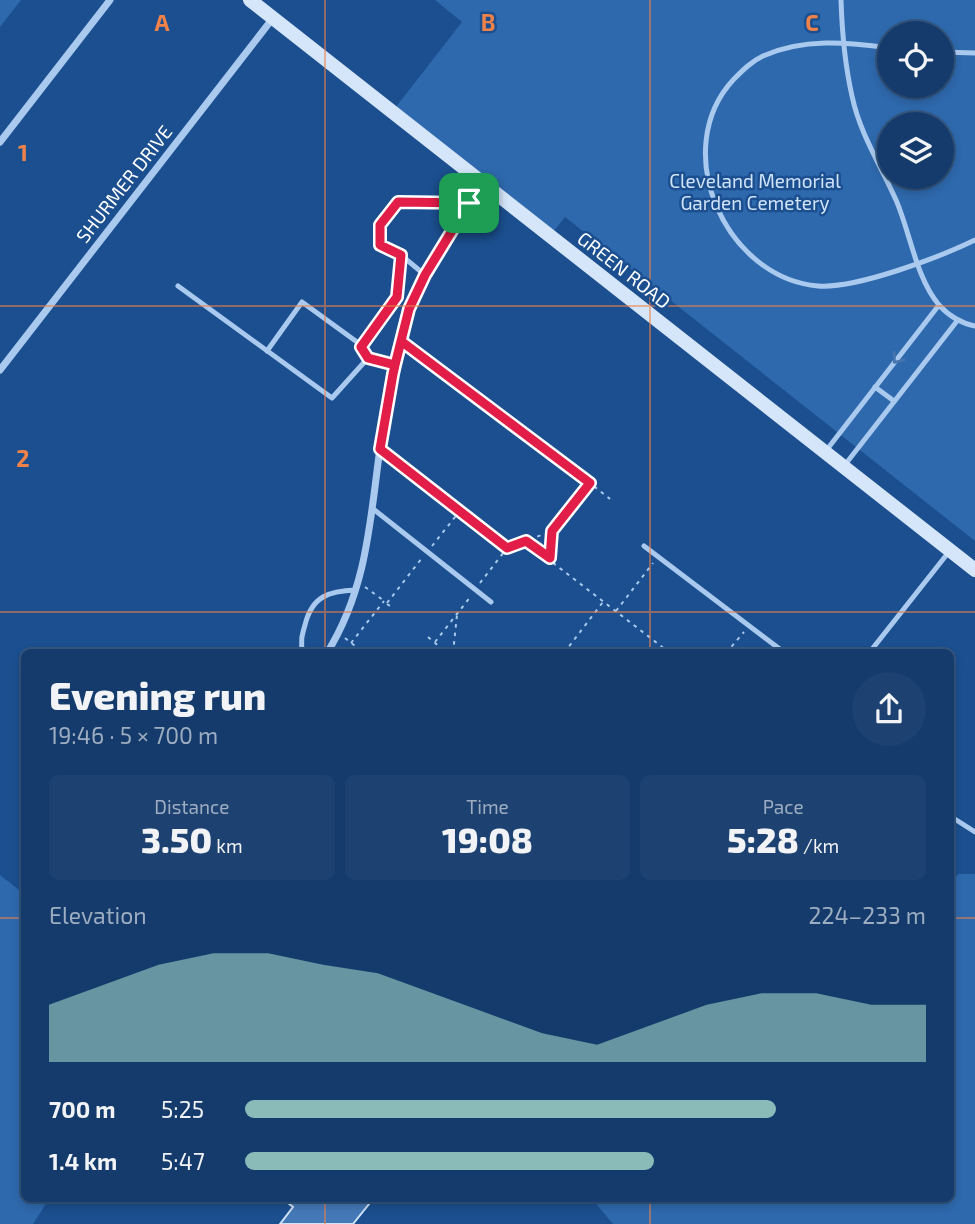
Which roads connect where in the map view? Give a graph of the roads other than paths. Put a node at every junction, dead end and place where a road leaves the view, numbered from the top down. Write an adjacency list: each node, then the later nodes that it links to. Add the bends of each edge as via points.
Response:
1 (110, 0): 9 (street)
2 (250, 0): 4 (main road, GREEN ROAD)
3 (841, 0): 5 (lane)
4 (273, 18): 10 (main road, GREEN ROAD); 25 (street, SHURMER DRIVE)
5 (844, 43): 6 (lane); 14 (lane, via 852,98 897,201); 14 (lane, via 797,45 760,57 723,93 706,148 705,167 717,206 740,246 790,280 839,286)
6 (877, 47)
7 (954, 52): 8 (lane)
8 (975, 53)
9 (0, 142)
10 (482, 183): 11 (street); 28 (main road, GREEN ROAD)
11 (469, 203): 13 (lane, via 398,202 380,225 380,245); 15 (street)
12 (975, 240): 14 (lane)
13 (401, 255): 15 (lane); 21 (lane, via 397,297)
14 (918, 263): 17 (lane)
15 (425, 275): 20 (street)
16 (178, 286): 22 (lane)
17 (939, 305): 18 (lane); 26 (lane, one-way to 26)
18 (957, 321): 19 (lane); 27 (lane)
19 (975, 326)
20 (401, 341): 24 (street); 29 (lane)
21 (361, 347): 22 (lane, via 302,302); 23 (lane)
22 (267, 351): 23 (lane, via 332,398)
23 (368, 358): 24 (lane)
24 (395, 365): 31 (street)
25 (0, 370)
26 (875, 387): 27 (lane); 28 (lane)
27 (894, 401): 30 (lane)
28 (825, 452): 30 (main road, GREEN ROAD)
29 (555, 456)
30 (844, 466): 33 (main road, GREEN ROAD)
31 (372, 508): 35 (street); 36 (lane)
32 (644, 546): 39 (lane)
33 (950, 550): 34 (main road, GREEN ROAD); 40 (lane)
34 (975, 570)
35 (358, 586): 37 (lane, via 337,590 314,603 300,640); 38 (street)
36 (491, 602)
37 (302, 649)
38 (330, 649)
39 (780, 649)
40 (872, 649)
41 (954, 819): 42 (lane)
42 (975, 832)

